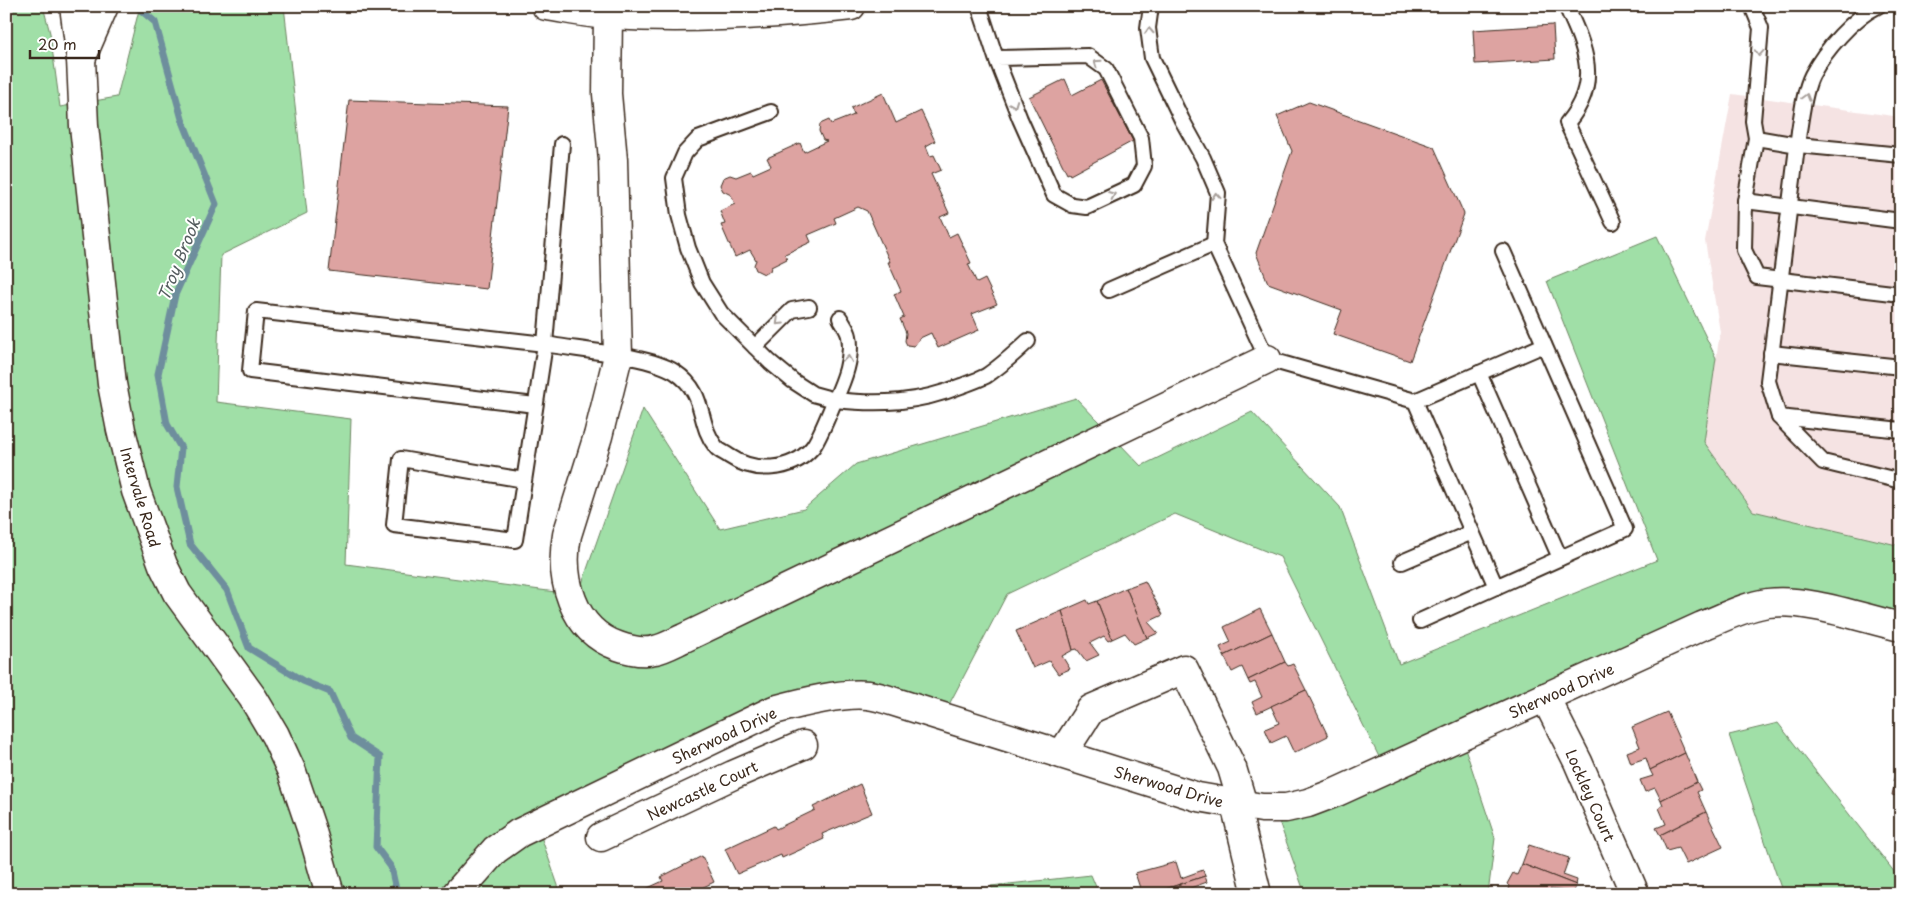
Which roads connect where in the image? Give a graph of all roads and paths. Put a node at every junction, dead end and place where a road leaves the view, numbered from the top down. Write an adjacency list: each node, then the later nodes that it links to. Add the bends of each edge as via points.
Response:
1 (61, 6): 15 (street)
2 (74, 6): 14 (street, Intervale Road)
3 (104, 6): 14 (street, Intervale Road)
4 (546, 6): 12 (street)
5 (851, 6): 11 (street)
6 (979, 6): 13 (lane)
7 (1150, 6): 25 (lane, one-way to 7, via 1218,193 1152,58 1148,28)
8 (1566, 6): 24 (lane, via 1578,32 1588,70 1587,87 1567,123)
9 (1752, 6): 17 (lane, one-way to 17, via 1761,28 1753,120)
10 (1878, 6): 19 (lane, one-way to 10, via 1803,105 1812,76 1832,45)
11 (820, 7): 12 (street, via 734,15)
12 (608, 15): 37 (street, via 607,94 613,160)
13 (996, 58): 13 (lane, one-way to 13, via 1054,195 1087,207 1134,185 1144,166 1141,138 1106,69 1088,56)
14 (82, 59): 15 (street, Intervale Road)
15 (82, 92): 61 (street, Intervale Road, via 112,384 136,491 163,565 177,593 253,698 275,735 295,781)
16 (771, 112): 35 (lane, via 698,139 685,153 674,178 688,248 702,283 722,313)
17 (1756, 138): 19 (lane); 21 (lane)
18 (562, 144): 33 (lane)
19 (1798, 144): 20 (lane); 22 (lane)
20 (1901, 155)
21 (1745, 201): 22 (lane); 27 (lane, via 1744,250 1757,277)
22 (1790, 208): 23 (lane); 27 (lane)
23 (1901, 221)
24 (1613, 222)
25 (1214, 244): 28 (lane); 38 (lane)
26 (1503, 251): 34 (lane)
27 (1781, 280): 29 (lane); 36 (lane)
28 (1109, 290)
29 (1901, 294)
30 (809, 307): 35 (lane, one-way to 35, via 792,310)
31 (840, 318): 41 (lane, one-way to 31, via 850,356 849,334)
32 (1028, 341): 41 (lane, via 984,377 943,393 903,402)
33 (545, 344): 37 (lane); 43 (lane); 43 (lane, via 256,311 250,371)
34 (1544, 344): 40 (lane); 49 (lane, via 1625,529)
35 (755, 347): 41 (lane, via 793,381 813,394)
36 (1771, 353): 39 (lane); 44 (lane, via 1768,381)
37 (618, 356): 38 (street, via 564,550 564,568 574,604 585,624 610,643 640,651 655,650 684,638); 41 (lane, via 673,371 689,383 717,448 738,463 766,469 793,463 813,447)
38 (1267, 359): 42 (lane)
39 (1901, 367)
40 (1479, 373): 42 (lane); 49 (lane)
41 (835, 400)
42 (1415, 401): 48 (lane)
43 (535, 405): 46 (lane)
44 (1779, 417): 45 (lane); 47 (lane, via 1822,462)
45 (1901, 430)
46 (524, 480): 46 (lane, via 515,540 394,525 401,459)
47 (1901, 481)
48 (1472, 532): 50 (lane); 51 (lane)
49 (1560, 558): 51 (lane)
50 (1402, 562)
51 (1496, 586): 52 (lane)
52 (1420, 621)
53 (1901, 627): 54 (street, Sherwood Drive, via 1810,605 1767,603 1702,626)
54 (1545, 697): 59 (street, Sherwood Drive, via 1308,803 1286,808); 64 (street, Lockley Court, via 1578,762)
55 (715, 739): 57 (street, Sherwood Drive, via 774,710 805,702 867,695); 58 (street); 62 (street, Sherwood Drive, via 519,833 495,850)
56 (803, 745): 58 (street, Newcastle Court)
57 (1062, 754): 59 (street, Sherwood Drive, via 1198,797); 59 (street, via 1091,709 1184,669 1232,768)
58 (733, 775): 60 (street, Newcastle Court)
59 (1239, 804): 63 (street)
60 (601, 837)
61 (330, 894)
62 (456, 894)
63 (1257, 894)
64 (1635, 894)

